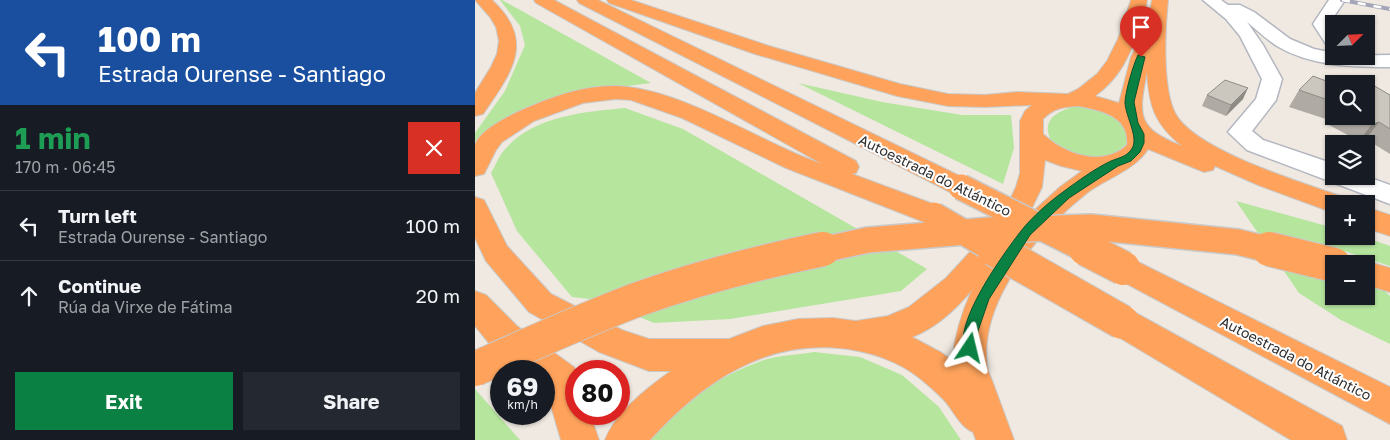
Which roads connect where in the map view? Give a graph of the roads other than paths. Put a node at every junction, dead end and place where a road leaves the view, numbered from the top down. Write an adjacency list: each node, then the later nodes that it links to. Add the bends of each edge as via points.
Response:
1 (482, 0): 17 (highway, via 497,11 509,47)
2 (542, 0): 28 (highway)
3 (585, 0): 38 (highway, Autoestrada do Atlántico, bridge, via 1123,268)
4 (615, 0): 15 (highway, via 762,50 897,90 948,100)
5 (1139, 0): 11 (highway)
6 (1160, 0): 9 (highway)
7 (1212, 0): 12 (street, via 1242,11 1294,48); 22 (street, via 1234,16 1256,46 1272,79 1266,100 1239,132 1255,145)
8 (1325, 18): 10 (street, via 1321,24)
9 (1157, 24): 18 (highway, via 1141,57 1130,102); 25 (highway, via 1157,76 1165,114 1172,126 1199,148 1225,161)
10 (1325, 30)
11 (1124, 50): 15 (highway, via 1104,68 1077,82 1053,91); 16 (highway, via 1113,71 1092,90)
12 (1325, 54)
13 (1375, 60): 14 (street)
14 (1390, 61)
15 (1017, 98): 16 (highway)
16 (1069, 100): 18 (highway, via 1107,106 1122,113); 19 (highway, via 1039,109 1030,126)
17 (475, 109)
18 (1136, 128): 20 (highway, via 1139,143 1135,152); 26 (highway, via 1167,149 1213,168)
19 (1032, 136): 20 (highway, via 1041,147 1075,163 1096,166); 35 (highway, via 1028,191 1011,222 989,251 934,307 903,326)
20 (1115, 163): 39 (highway, via 1065,196 1026,232 983,297 971,331 969,364)
21 (475, 168): 28 (highway, via 479,156 497,134 525,118 553,104 616,92 695,114 783,158)
22 (1325, 171)
23 (1364, 185): 24 (street)
24 (1390, 195)
25 (1325, 201)
26 (1325, 202)
27 (475, 207): 36 (highway, via 495,253 540,303 611,341 649,354)
28 (934, 215): 42 (highway, bridge)
29 (1375, 220): 30 (highway)
30 (1390, 226)
31 (1325, 263): 37 (highway, bridge, via 1238,242 1091,227 990,230 868,240 782,258 637,300)
32 (1375, 276): 33 (highway)
33 (1390, 280)
34 (475, 304): 40 (highway, via 505,338 561,379)
35 (859, 334): 36 (highway, via 817,332 773,338); 39 (highway, via 899,346 935,367 967,398)
36 (729, 355): 41 (highway, via 673,390)
37 (475, 369)
38 (1390, 406)
39 (995, 439)
40 (580, 440)
41 (624, 440)
42 (1328, 440)

